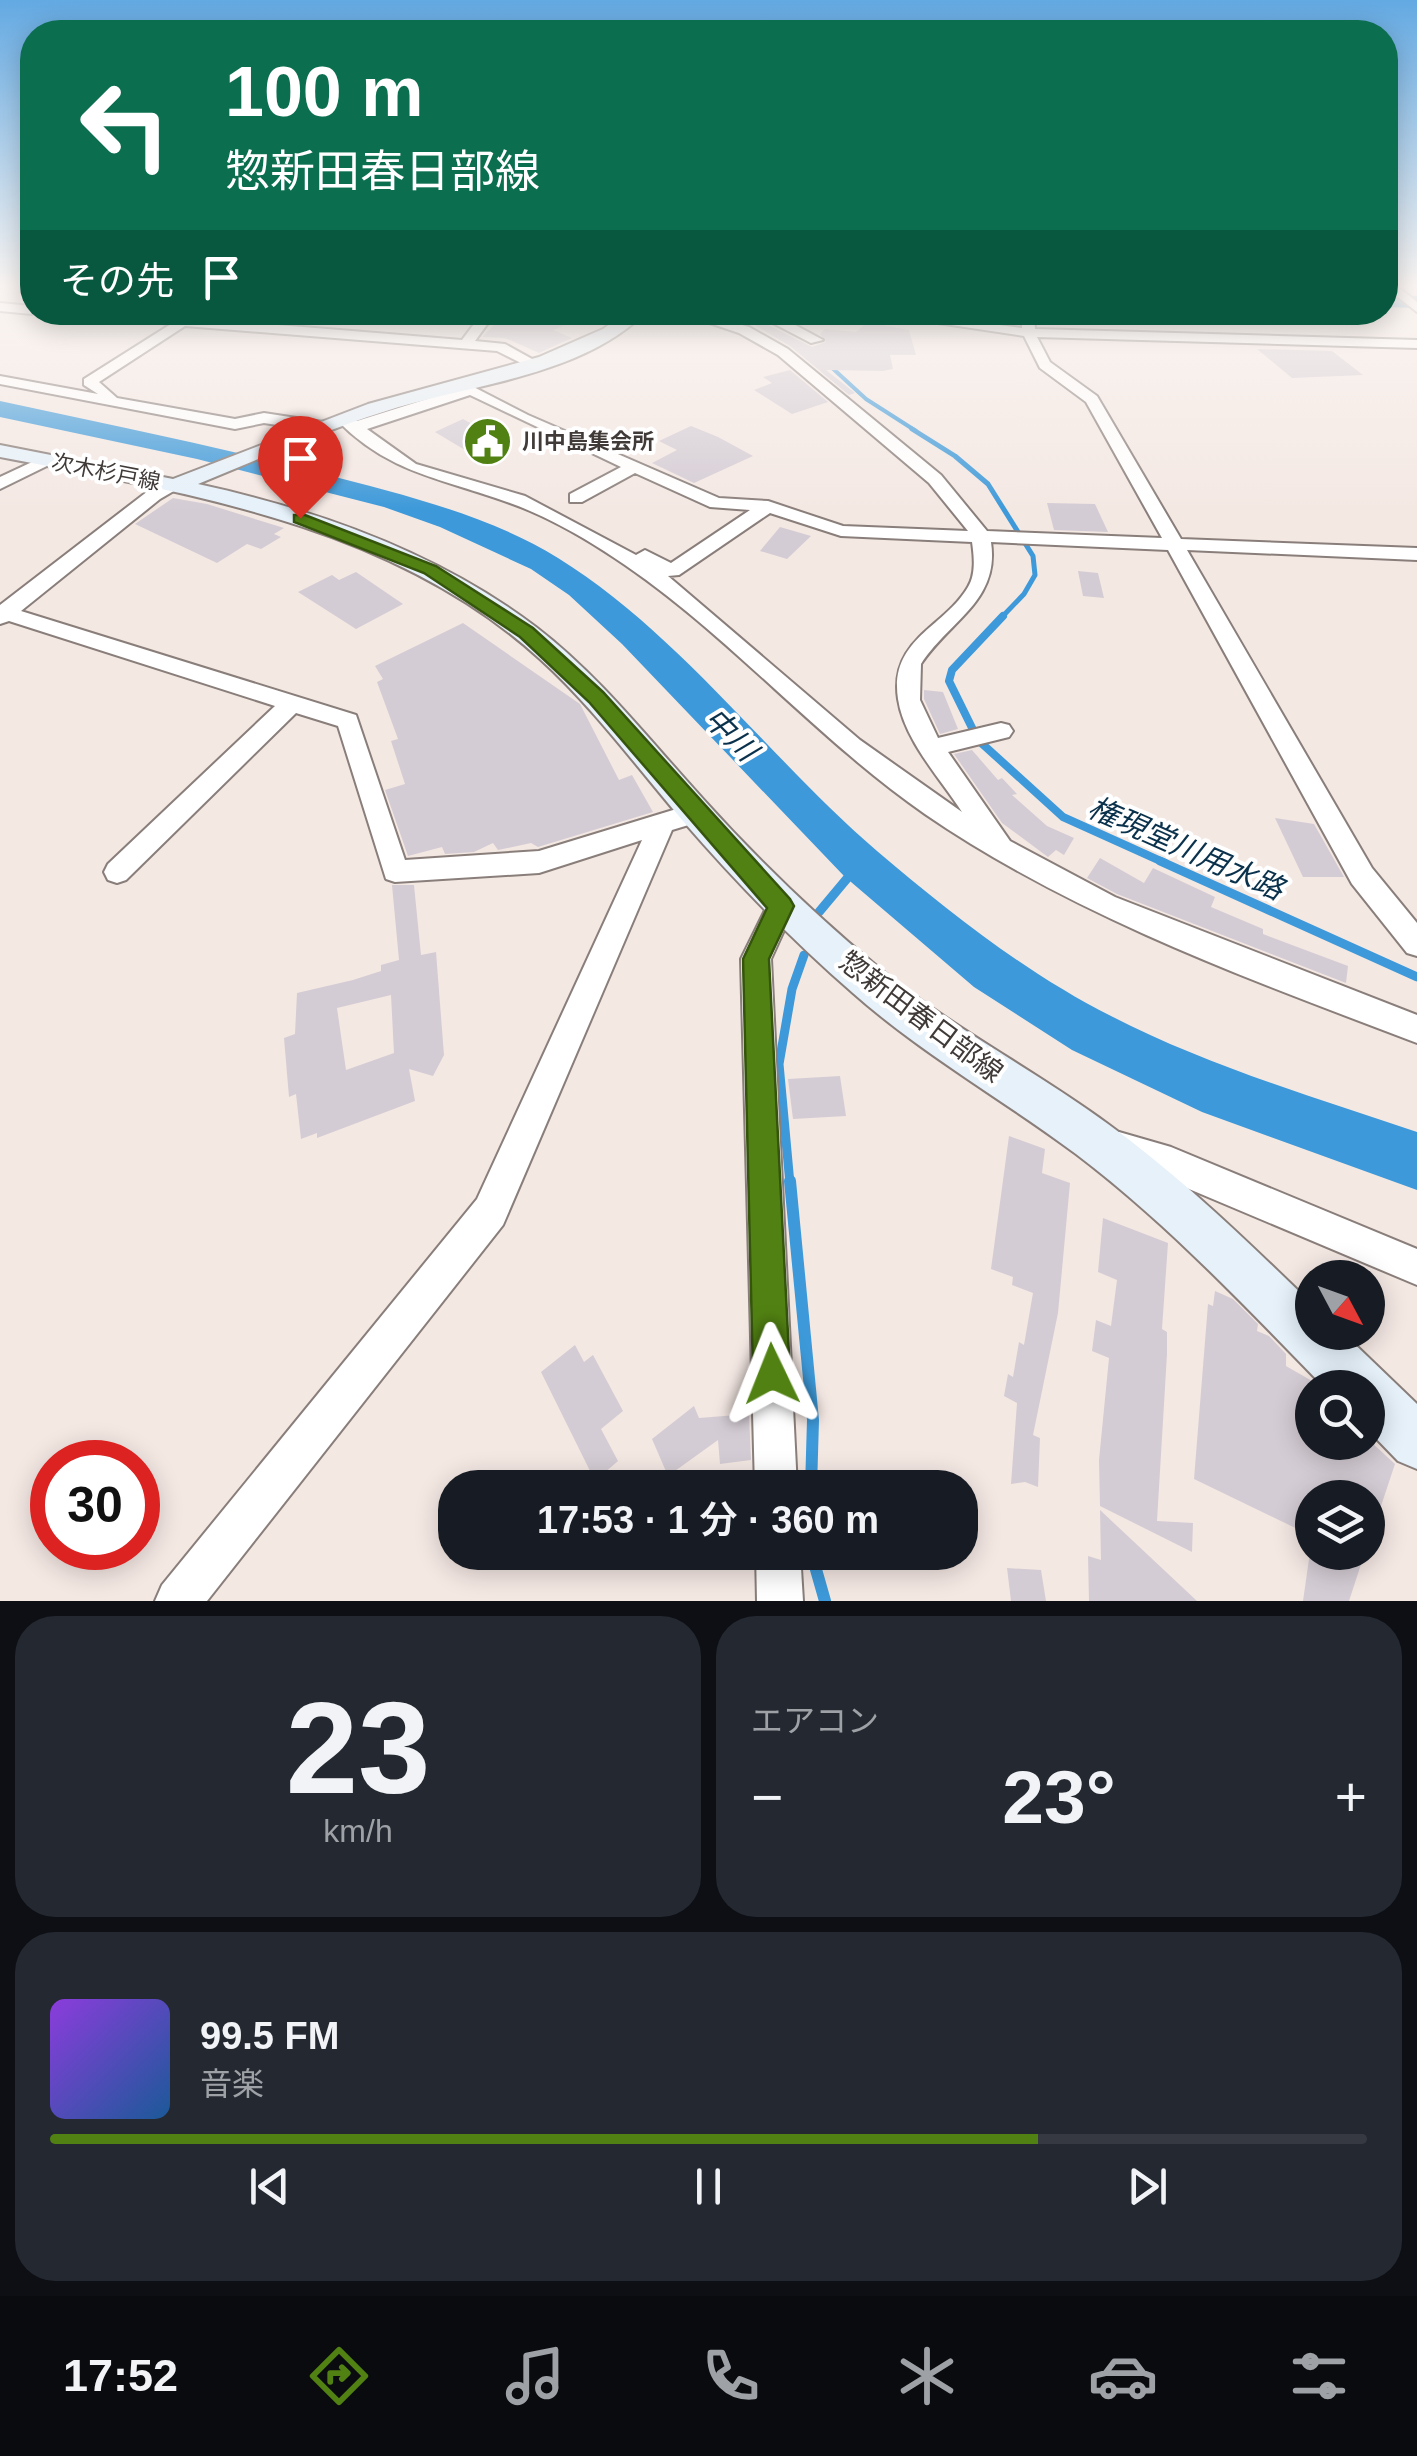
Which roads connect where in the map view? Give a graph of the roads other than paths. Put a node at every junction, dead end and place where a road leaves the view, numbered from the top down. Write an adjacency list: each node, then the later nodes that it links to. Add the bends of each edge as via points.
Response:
1 (120, 362): 9 (street, via 88,382)
2 (531, 362): 6 (street)
3 (542, 362): 6 (main road)
4 (795, 362): 18 (street, via 936,479)
5 (1038, 362): 20 (street, via 1092,399)
6 (536, 364): 8 (main road)
7 (0, 380): 9 (street)
8 (466, 387): 10 (main road); 13 (street)
9 (118, 400): 10 (street, via 235,424 264,418)
10 (334, 426): 15 (main road, 次木杉戸線); 19 (street, via 410,467 519,500)
11 (0, 451): 12 (main road, 次木杉戸線)
12 (47, 460): 14 (street); 15 (main road, 次木杉戸線)
13 (636, 466): 16 (street); 17 (street, via 716,503)
14 (0, 484)
15 (176, 485): 22 (street); 26 (main road, 惣新田春日部線, via 363,540 472,594 526,632 596,697)
16 (576, 498)
17 (768, 506): 18 (street, via 841,531); 19 (street, via 672,571)
18 (980, 534): 20 (street); 25 (street, via 978,588 910,664 909,700)
19 (607, 544): 27 (street, via 669,585 852,746)
20 (1178, 547): 21 (street); 30 (street, via 1362,876)
21 (1417, 554)
22 (2, 614): 23 (street)
23 (292, 703): 26 (street, via 348,721 394,872 539,862); 28 (street)
24 (1001, 731): 25 (street)
25 (931, 748): 27 (street)
26 (679, 819): 29 (main road, 惣新田春日部線); 39 (street, via 490,1212)
27 (1001, 848): 31 (street, via 1106,905)
28 (117, 872)
29 (781, 906): 32 (main road, 惣新田春日部線, via 893,1004); 37 (street, via 756,959)
30 (1417, 944)
31 (1417, 1030)
32 (1095, 1142): 33 (street, via 1171,1164); 34 (main road, 惣新田春日部線, via 1239,1266)
33 (1417, 1266)
34 (1344, 1370)
35 (1385, 1410): 36 (main road)
36 (1417, 1442)
37 (775, 1470)
38 (779, 1570): 40 (street)
39 (178, 1601)
40 (780, 1601)

